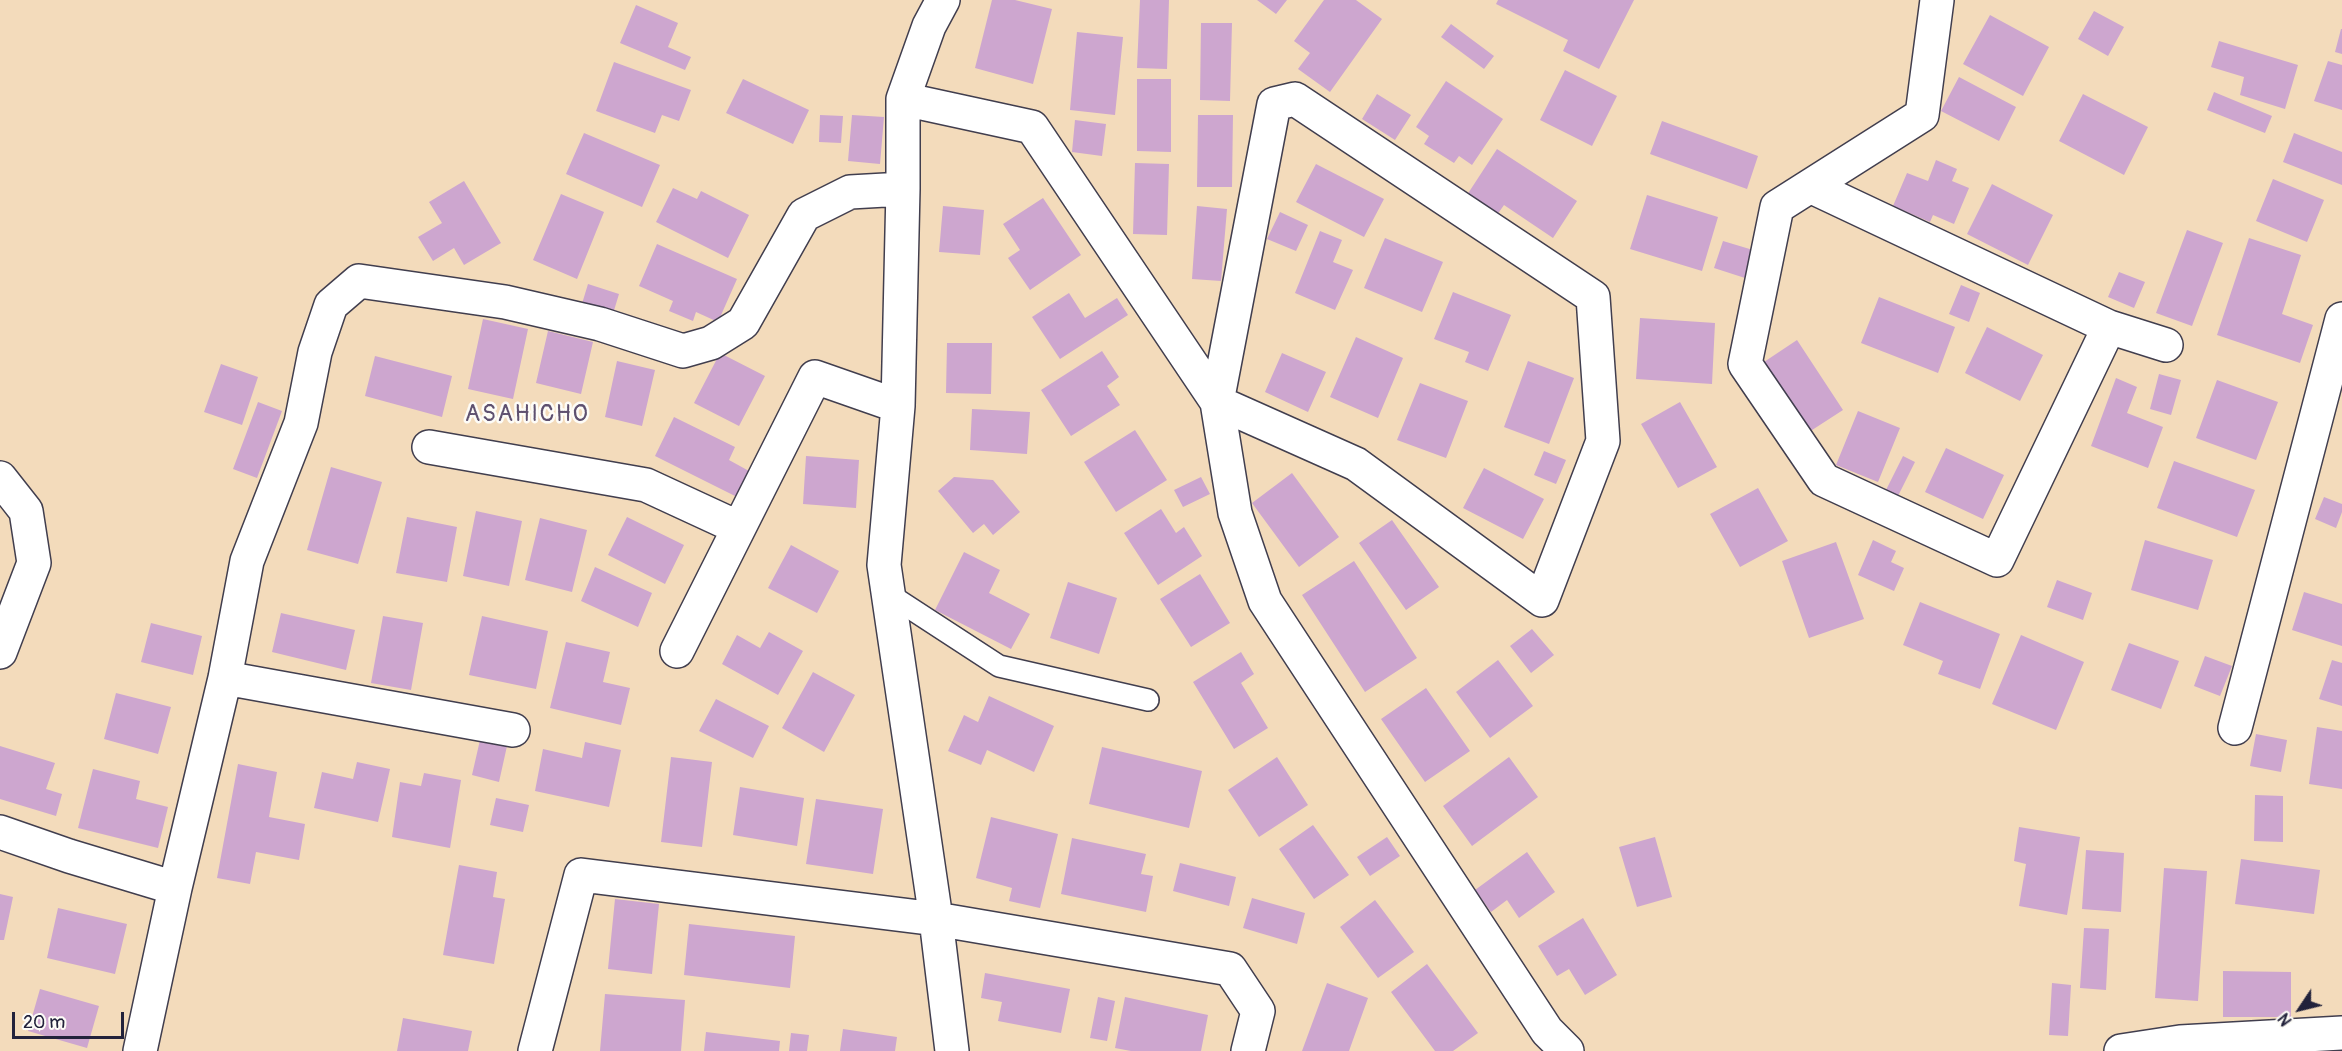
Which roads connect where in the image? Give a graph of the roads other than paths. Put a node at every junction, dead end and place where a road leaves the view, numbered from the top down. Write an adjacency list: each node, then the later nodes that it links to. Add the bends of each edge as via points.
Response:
1 (943, 0): 3 (street, via 929,26)
2 (1937, 0): 4 (street, via 1922,115)
3 (903, 99): 5 (street); 9 (street, via 1032,127)
4 (1810, 186): 7 (street); 7 (street, via 1777,207 1745,364 1824,480 1997,560)
5 (903, 189): 10 (street); 17 (street, via 850,192 804,215 743,323 711,343 683,351 600,324 505,302 360,281 331,305 300,423 247,561)
6 (2342, 319): 19 (street)
7 (2109, 327): 8 (street)
8 (2166, 345)
9 (1217, 402): 9 (street, via 1356,464 1542,600 1603,441 1593,297 1295,99 1274,104); 29 (street, via 1235,513 1265,601 1547,1031)
10 (898, 406): 13 (street, via 815,377); 14 (street, via 884,565)
11 (429, 447): 13 (street, via 646,485)
12 (0, 478): 16 (street, via 26,511 33,562)
13 (739, 528): 15 (street)
14 (887, 593): 18 (lane, via 999,666); 23 (street)
15 (677, 651)
16 (0, 652)
17 (225, 678): 20 (street); 22 (street)
18 (1148, 700)
19 (2235, 728)
20 (513, 730)
21 (0, 832): 22 (street)
22 (175, 888): 25 (street)
23 (936, 919): 26 (street, via 581,875); 27 (street); 28 (street, via 1230,969 1258,1011)
24 (2342, 1033): 30 (street, via 2180,1042)
25 (140, 1051)
26 (535, 1051)
27 (952, 1051)
28 (1248, 1051)
29 (1567, 1051)
30 (2121, 1051)

